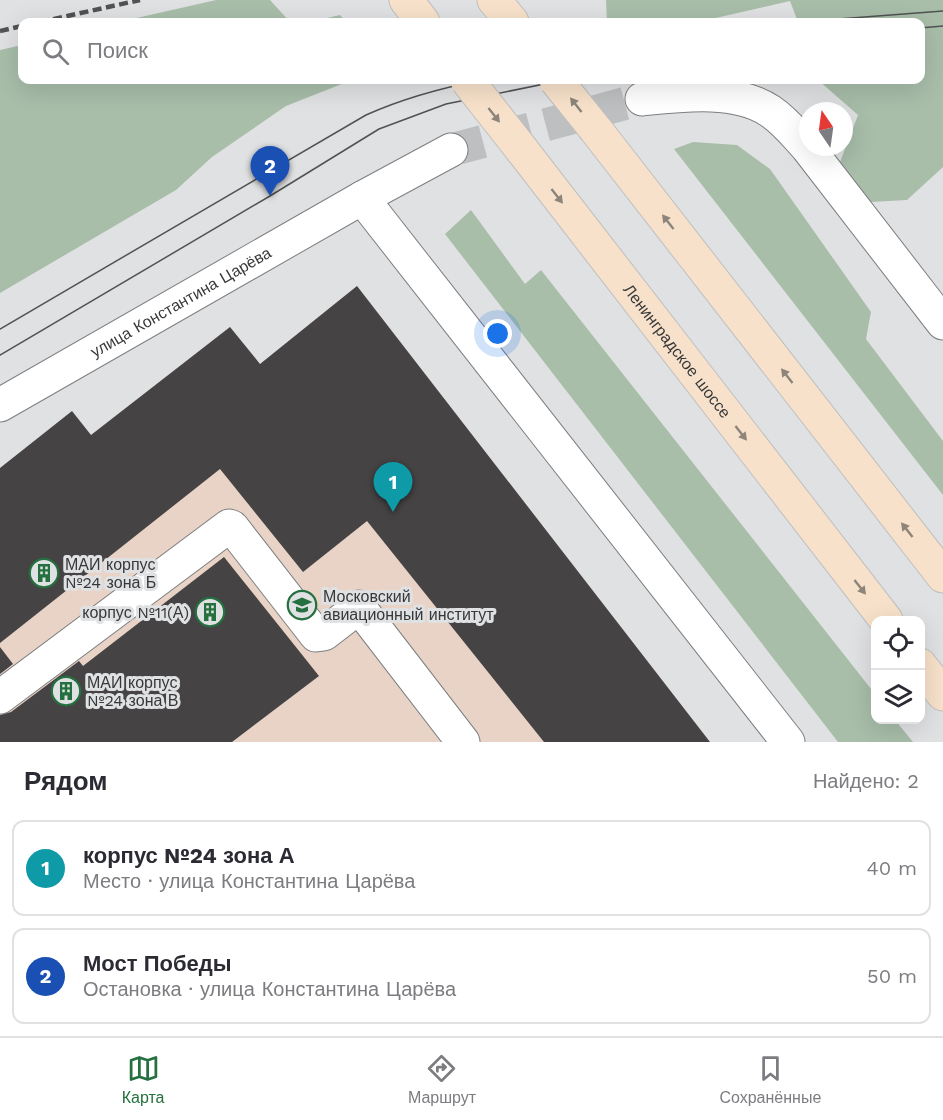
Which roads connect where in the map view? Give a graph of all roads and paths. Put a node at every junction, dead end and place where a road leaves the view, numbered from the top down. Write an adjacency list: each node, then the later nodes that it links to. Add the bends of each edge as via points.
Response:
1 (406, 0): 3 (main road)
2 (494, 0): 4 (main road)
3 (420, 18)
4 (509, 18)
5 (470, 84): 13 (main road, Ленинградское шоссе, one-way to 13, bridge)
6 (559, 84): 12 (main road, one-way to 6, bridge)
7 (642, 99): 10 (street, via 695,94 752,102 769,110 807,147)
8 (450, 150): 9 (street, улица Константина Царёва)
9 (362, 198): 11 (street, улица Константина Царёва); 18 (street)
10 (943, 323)
11 (0, 405)
12 (943, 576)
13 (882, 616)
14 (925, 670): 15 (main road)
15 (943, 694)
16 (0, 697): 17 (street, via 229,526 316,635 324,634 359,607)
17 (463, 742)
18 (788, 742)

